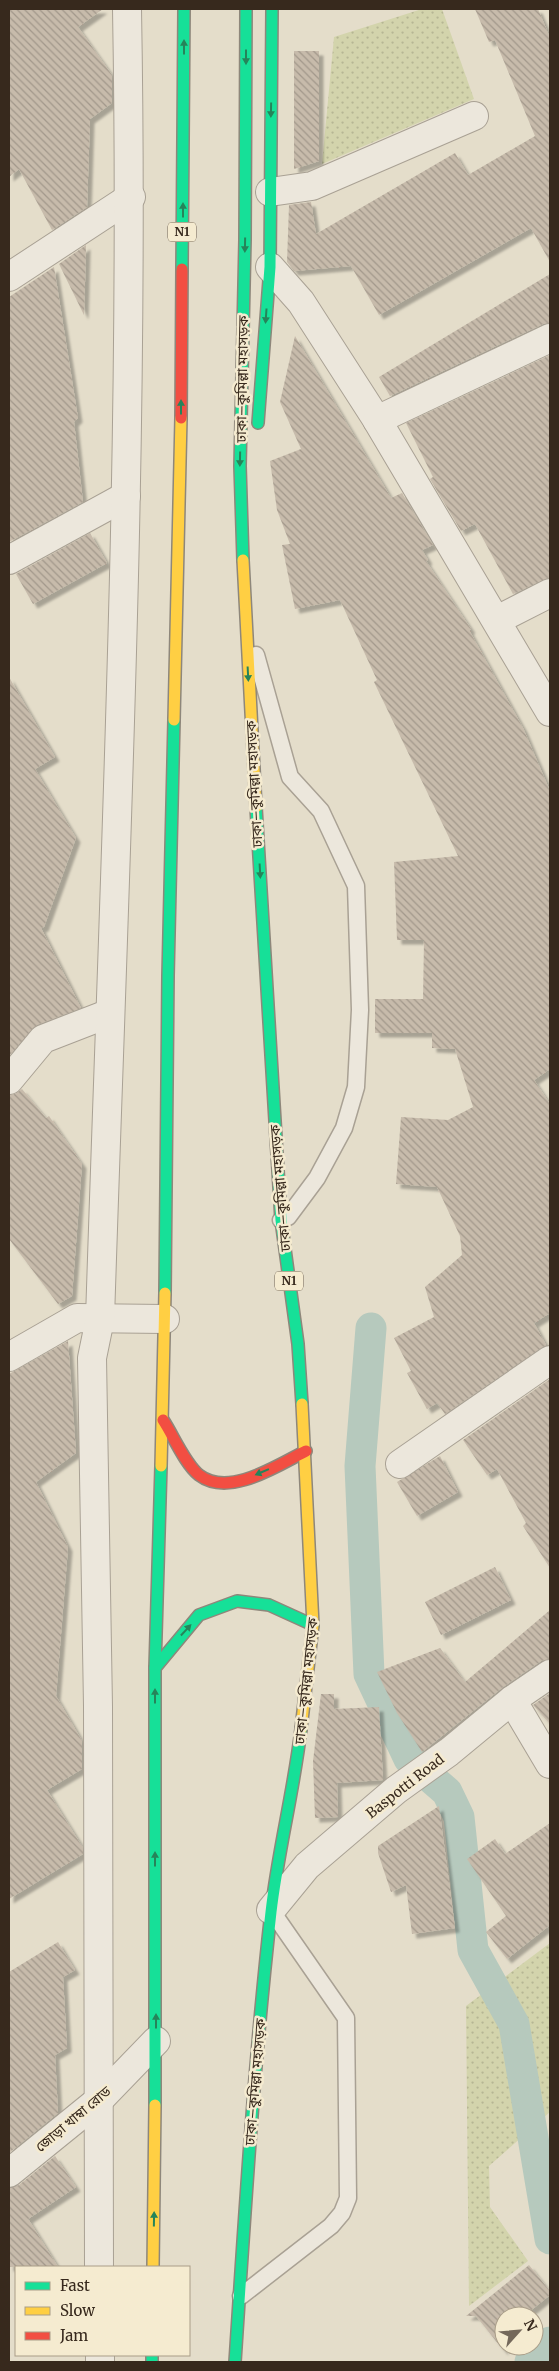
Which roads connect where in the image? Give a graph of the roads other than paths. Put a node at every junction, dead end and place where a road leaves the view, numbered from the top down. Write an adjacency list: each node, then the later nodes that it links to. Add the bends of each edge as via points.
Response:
1 (127, 9): 7 (street)
2 (184, 9): 24 (highway, N1, one-way to 2, via 168,976 181,456)
3 (246, 9): 17 (highway, ঢাকা–কুমিল্লা মহাসড়ক / N1, one-way to 17, via 240,466)
4 (272, 9): 6 (highway, one-way to 6)
5 (474, 116): 6 (street, via 312,186)
6 (270, 192): 8 (highway)
7 (131, 197): 9 (street); 14 (street)
8 (270, 267): 11 (street, via 301,302); 12 (highway, one-way to 12)
9 (9, 277)
10 (550, 338): 11 (street)
11 (377, 420): 18 (street)
12 (257, 434)
13 (253, 493): 17 (highway)
14 (126, 496): 15 (street); 20 (street)
15 (9, 560)
16 (550, 593): 18 (street)
17 (244, 612): 22 (highway, ঢাকা–কুমিল্লা মহাসড়ক / N1, one-way to 22); 22 (lane, via 290,776 321,812 356,886 360,1010 356,1087 344,1128 317,1178 288,1217)
18 (497, 620): 19 (street)
19 (550, 712)
20 (110, 1013): 21 (street, via 43,1039); 23 (street)
21 (9, 1080)
22 (281, 1220): 28 (highway, ঢাকা–কুমিল্লা মহাসড়ক / N1, via 298,1344)
23 (100, 1319): 24 (street); 25 (street, via 77,1318); 37 (street, via 92,1358 98,1706)
24 (165, 1319): 27 (highway, N1)
25 (9, 1357)
26 (550, 1360): 29 (street)
27 (163, 1420): 28 (highway, one-way to 27, via 238,1482 218,1484 198,1474); 31 (highway, N1)
28 (306, 1451): 30 (highway, ঢাকা–কুমিল্লা মহাসড়ক / N1)
29 (400, 1464)
30 (313, 1625): 31 (highway, one-way to 30, via 200,1615 236,1601 269,1604); 35 (highway, ঢাকা–কুমিল্লা মহাসড়ক / N1, via 295,1779)
31 (155, 1668): 36 (highway, N1, one-way to 31)
32 (550, 1674): 33 (street, Baspotti Road)
33 (512, 1700): 34 (street); 35 (street, Baspotti Road, via 396,1790 307,1866)
34 (550, 1764)
35 (271, 1910): 41 (highway, ঢাকা–কুমিল্লা মহাসড়ক / N1, via 253,2099); 41 (lane, via 346,2018 348,2198 342,2213 331,2226)
36 (156, 2041): 37 (street, জোড়া খাম্বা রোড); 40 (highway, N1, one-way to 36)
37 (99, 2100): 38 (street, জোড়া খাম্বা রোড); 39 (street)
38 (9, 2173)
39 (99, 2266)
40 (153, 2266)
41 (242, 2296): 42 (highway, ঢাকা–কুমিল্লা মহাসড়ক / N1)
42 (235, 2362)

